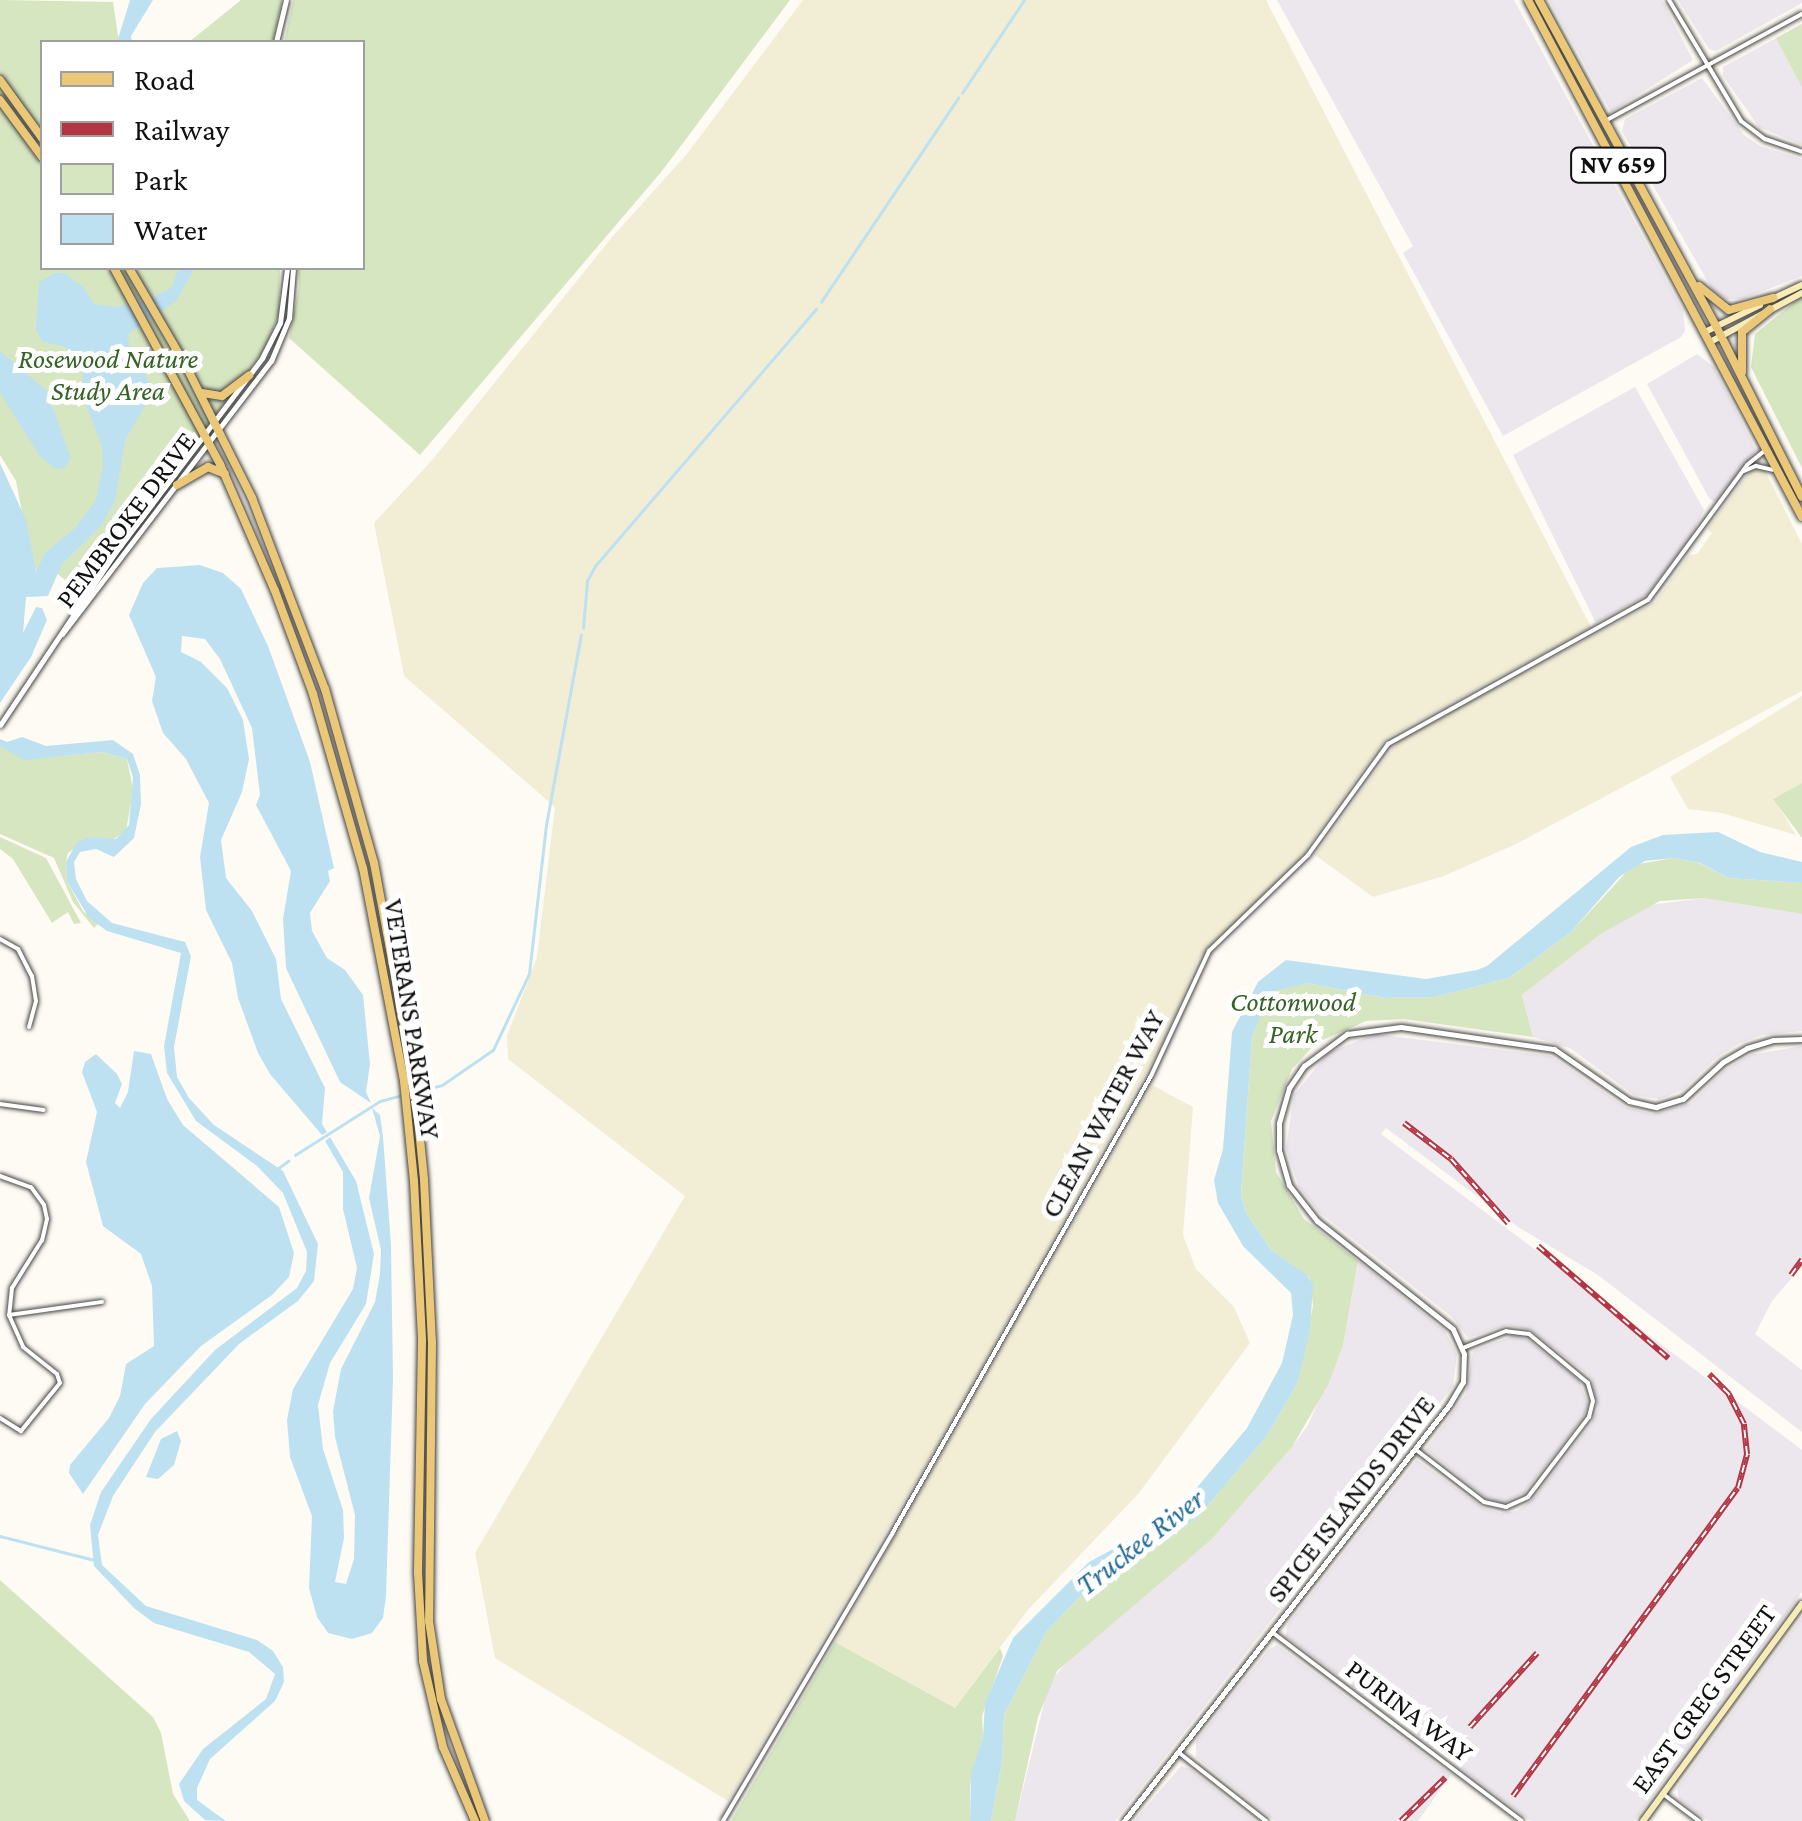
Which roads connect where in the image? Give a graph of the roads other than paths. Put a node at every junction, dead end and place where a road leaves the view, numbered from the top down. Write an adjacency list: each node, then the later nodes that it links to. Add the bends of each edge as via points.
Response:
1 (286, 0): 6 (street)
2 (1528, 0): 9 (main road, NV 659)
3 (1539, 0): 11 (main road, NV 659)
4 (1669, 0): 7 (street)
5 (1802, 14): 7 (street)
6 (276, 40)
7 (1709, 66): 11 (street); 13 (street, via 1747,127)
8 (0, 80): 12 (main road)
9 (1582, 99): 11 (main road); 24 (main road, NV 659)
10 (0, 100): 14 (main road)
11 (1605, 120): 19 (main road, NV 659)
12 (40, 135)
13 (1802, 152)
14 (40, 154)
15 (115, 270): 29 (main road, VETERANS PARKWAY)
16 (130, 270): 27 (main road, VETERANS PARKWAY)
17 (290, 270): 25 (street, PEMBROKE DRIVE, via 280,323)
18 (290, 270): 28 (street, PEMBROKE DRIVE, via 290,318 278,348)
19 (1690, 278): 22 (main road, via 1729,310); 24 (main road, NV 659)
20 (1802, 285): 22 (main road)
21 (1802, 293): 23 (main road)
22 (1773, 298): 24 (main road)
23 (1770, 309): 24 (main road); 26 (main road, via 1742,332)
24 (1714, 333): 26 (main road, NV 659); 30 (main road, NV 659)
25 (249, 376): 27 (main road, via 222,396); 28 (street, PEMBROKE DRIVE)
26 (1744, 381): 35 (main road, NV 659)
27 (200, 392): 28 (main road, VETERANS PARKWAY)
28 (217, 425): 29 (street, PEMBROKE DRIVE); 42 (main road, VETERANS PARKWAY, via 288,586 347,760 374,863)
29 (206, 438): 32 (main road, VETERANS PARKWAY); 34 (street, PEMBROKE DRIVE); 37 (street, PEMBROKE DRIVE, via 124,538)
30 (1768, 449): 31 (main road, NV 659); 33 (street, CLEAN WATER WAY)
31 (1780, 471): 33 (street, via 1756,466); 36 (main road, NV 659)
32 (225, 474): 34 (main road, via 208,467); 42 (main road, VETERANS PARKWAY, via 281,608 341,782)
33 (1741, 475): 57 (street, CLEAN WATER WAY, via 1648,600 1388,744 1308,855 1210,951 1151,1076)
34 (176, 486): 37 (street, PEMBROKE DRIVE)
35 (1802, 497)
36 (1802, 517)
37 (60, 635): 38 (street, PEMBROKE DRIVE)
38 (0, 725)
39 (0, 940): 40 (street, via 18,949 32,976 36,1001)
40 (28, 1027)
41 (1802, 1039): 48 (street, via 1747,1048 1683,1099 1656,1106 1629,1101 1546,1047 1383,1026 1347,1034 1317,1052 1294,1080 1280,1114 1279,1150 1290,1185 1317,1220 1447,1322)
42 (409, 1080): 55 (main road, VETERANS PARKWAY, via 422,1340 423,1661 443,1747); 56 (main road, VETERANS PARKWAY, via 418,1112 432,1342 430,1621 441,1699)
43 (0, 1104): 44 (street)
44 (44, 1110)
45 (0, 1176): 47 (street, via 31,1186 47,1220 12,1288)
46 (102, 1302): 47 (street)
47 (9, 1315): 49 (street, via 23,1347 60,1380 22,1433)
48 (1463, 1348): 50 (street, SPICE ISLANDS DRIVE, via 1459,1391); 50 (street, via 1506,1330 1529,1334 1588,1382 1589,1417 1528,1496 1508,1507 1484,1502)
49 (0, 1418)
50 (1415, 1449): 52 (street, SPICE ISLANDS DRIVE)
51 (1802, 1604): 54 (main road, EAST GREG STREET)
52 (1272, 1632): 53 (street, SPICE ISLANDS DRIVE); 60 (street, PURINA WAY)
53 (1178, 1752): 58 (street, SPICE ISLANDS DRIVE); 59 (street)
54 (1663, 1794): 61 (main road, EAST GREG STREET); 62 (street)
55 (475, 1821)
56 (486, 1821)
57 (723, 1821)
58 (1124, 1821)
59 (1266, 1821)
60 (1522, 1821)
61 (1643, 1821)
62 (1699, 1821)

